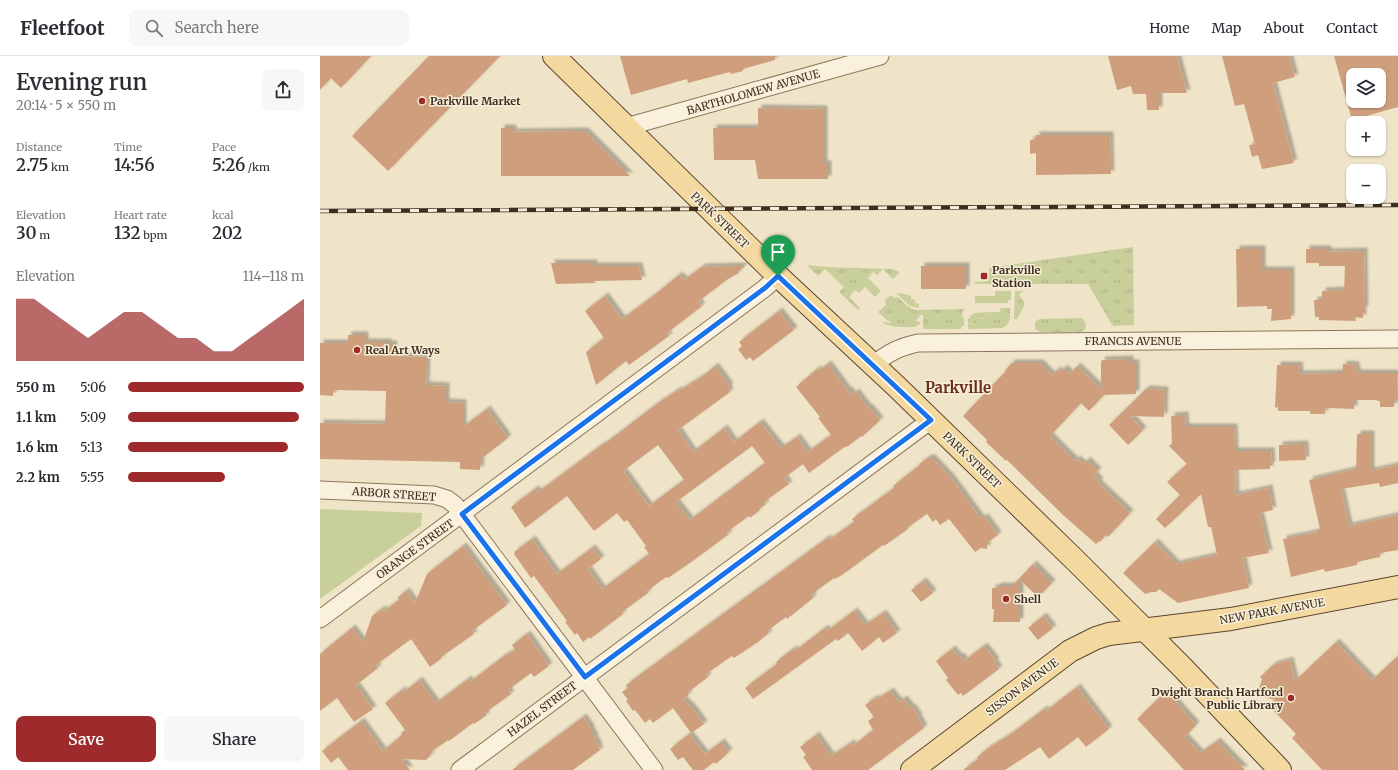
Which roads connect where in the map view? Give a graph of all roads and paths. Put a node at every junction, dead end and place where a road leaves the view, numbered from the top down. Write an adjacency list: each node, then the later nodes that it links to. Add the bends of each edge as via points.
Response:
1 (554, 56): 3 (main road, PARK STREET)
2 (880, 56): 3 (street, BARTHOLOMEW AVENUE)
3 (626, 127): 4 (main road, PARK STREET)
4 (778, 276): 6 (main road, PARK STREET); 9 (street, ORANGE STREET)
5 (1398, 339): 6 (street, FRANCIS AVENUE, via 918,343 902,347)
6 (873, 365): 7 (main road, PARK STREET)
7 (931, 420): 12 (main road, PARK STREET); 13 (street, HAZEL STREET)
8 (320, 490): 9 (street, ARBOR STREET, via 434,495 447,499)
9 (462, 514): 11 (street, ORANGE STREET); 13 (street, ARBOR STREET)
10 (1398, 587): 12 (main road, NEW PARK AVENUE, via 1231,619)
11 (320, 619)
12 (1145, 630): 16 (main road, SISSON AVENUE, via 1109,634 1077,647); 17 (main road, PARK STREET)
13 (585, 677): 14 (street, HAZEL STREET); 15 (street, ARBOR STREET)
14 (460, 770)
15 (654, 770)
16 (912, 770)
17 (1280, 770)

